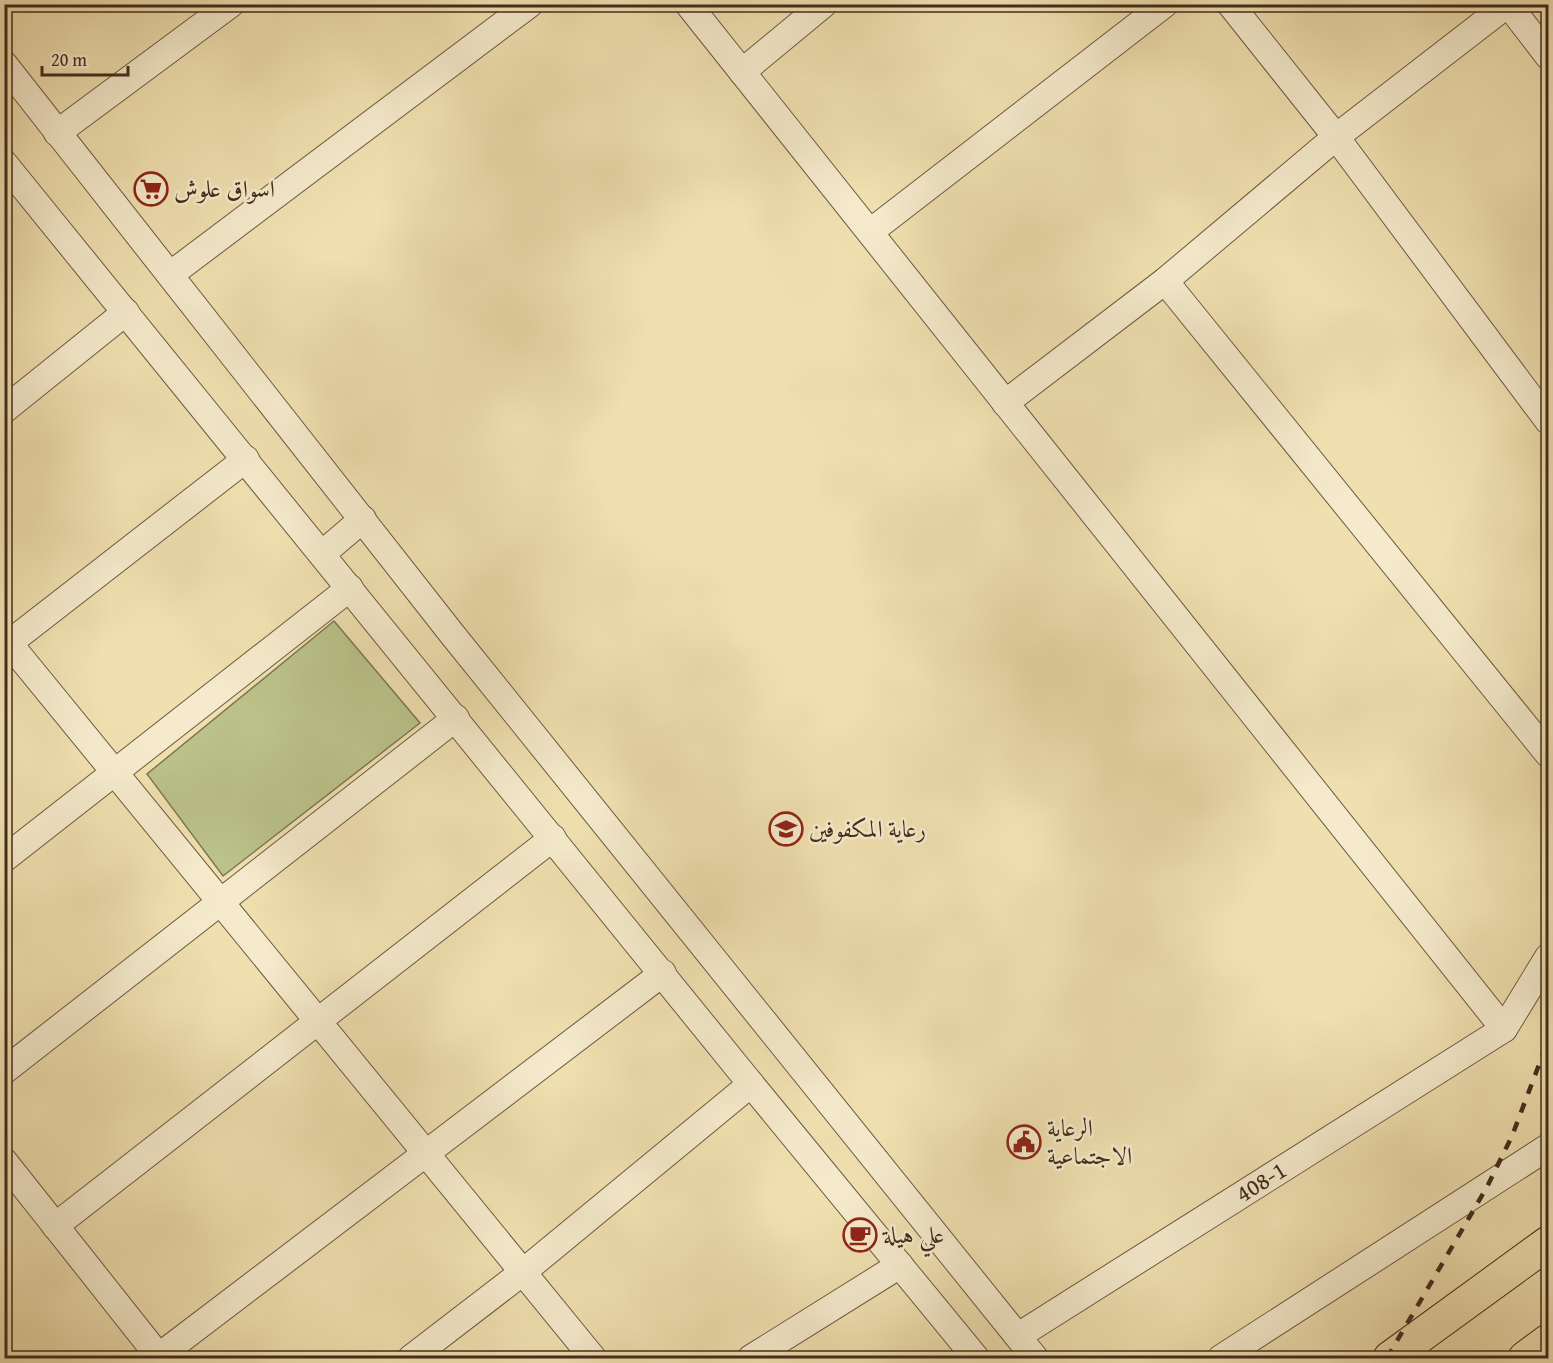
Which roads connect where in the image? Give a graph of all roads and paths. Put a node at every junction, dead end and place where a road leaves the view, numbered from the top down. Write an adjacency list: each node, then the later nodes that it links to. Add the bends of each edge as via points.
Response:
1 (231, 4): 11 (street)
2 (530, 4): 15 (street)
3 (688, 4): 10 (street)
4 (824, 4): 10 (street)
5 (1165, 4): 14 (street)
6 (1230, 4): 12 (street)
7 (1508, 4): 8 (street); 12 (street)
8 (1548, 56)
9 (4, 64): 11 (street)
10 (742, 72): 14 (street)
11 (57, 133): 15 (street)
12 (1336, 137): 16 (street); 20 (street)
13 (6, 169): 17 (street)
14 (870, 232): 18 (street)
15 (171, 274): 22 (street)
16 (1166, 281): 18 (street); 27 (street)
17 (126, 312): 19 (street); 21 (street)
18 (1005, 403): 35 (street)
19 (4, 410)
20 (1548, 421)
21 (246, 459): 23 (street); 25 (street)
22 (363, 519): 23 (street); 45 (street)
23 (322, 554): 24 (street)
24 (350, 588): 26 (street); 28 (street)
25 (6, 642): 28 (street)
26 (456, 718): 29 (street); 31 (street)
27 (1548, 754)
28 (116, 772): 30 (street); 31 (street)
29 (553, 838): 33 (street); 34 (street)
30 (4, 859)
31 (221, 902): 34 (street); 36 (street)
32 (1548, 957): 35 (street)
33 (663, 973): 37 (street); 39 (street)
34 (318, 1021): 39 (street); 41 (street)
35 (1504, 1029): 45 (street, 408-1)
36 (4, 1071)
37 (751, 1084): 43 (street); 44 (street)
38 (1548, 1147): 53 (street)
39 (425, 1152): 44 (street); 47 (street)
40 (4, 1161): 41 (street)
41 (54, 1226): 47 (street)
42 (1548, 1243): 54 (main road)
43 (900, 1265): 50 (street); 51 (street)
44 (523, 1272): 48 (street); 49 (street)
45 (1018, 1336): 52 (street)
46 (1548, 1341): 55 (main road)
47 (159, 1358)
48 (411, 1359)
49 (593, 1359)
50 (751, 1359)
51 (976, 1359)
52 (1035, 1359)
53 (1221, 1359)
54 (1390, 1359)
55 (1525, 1359)

